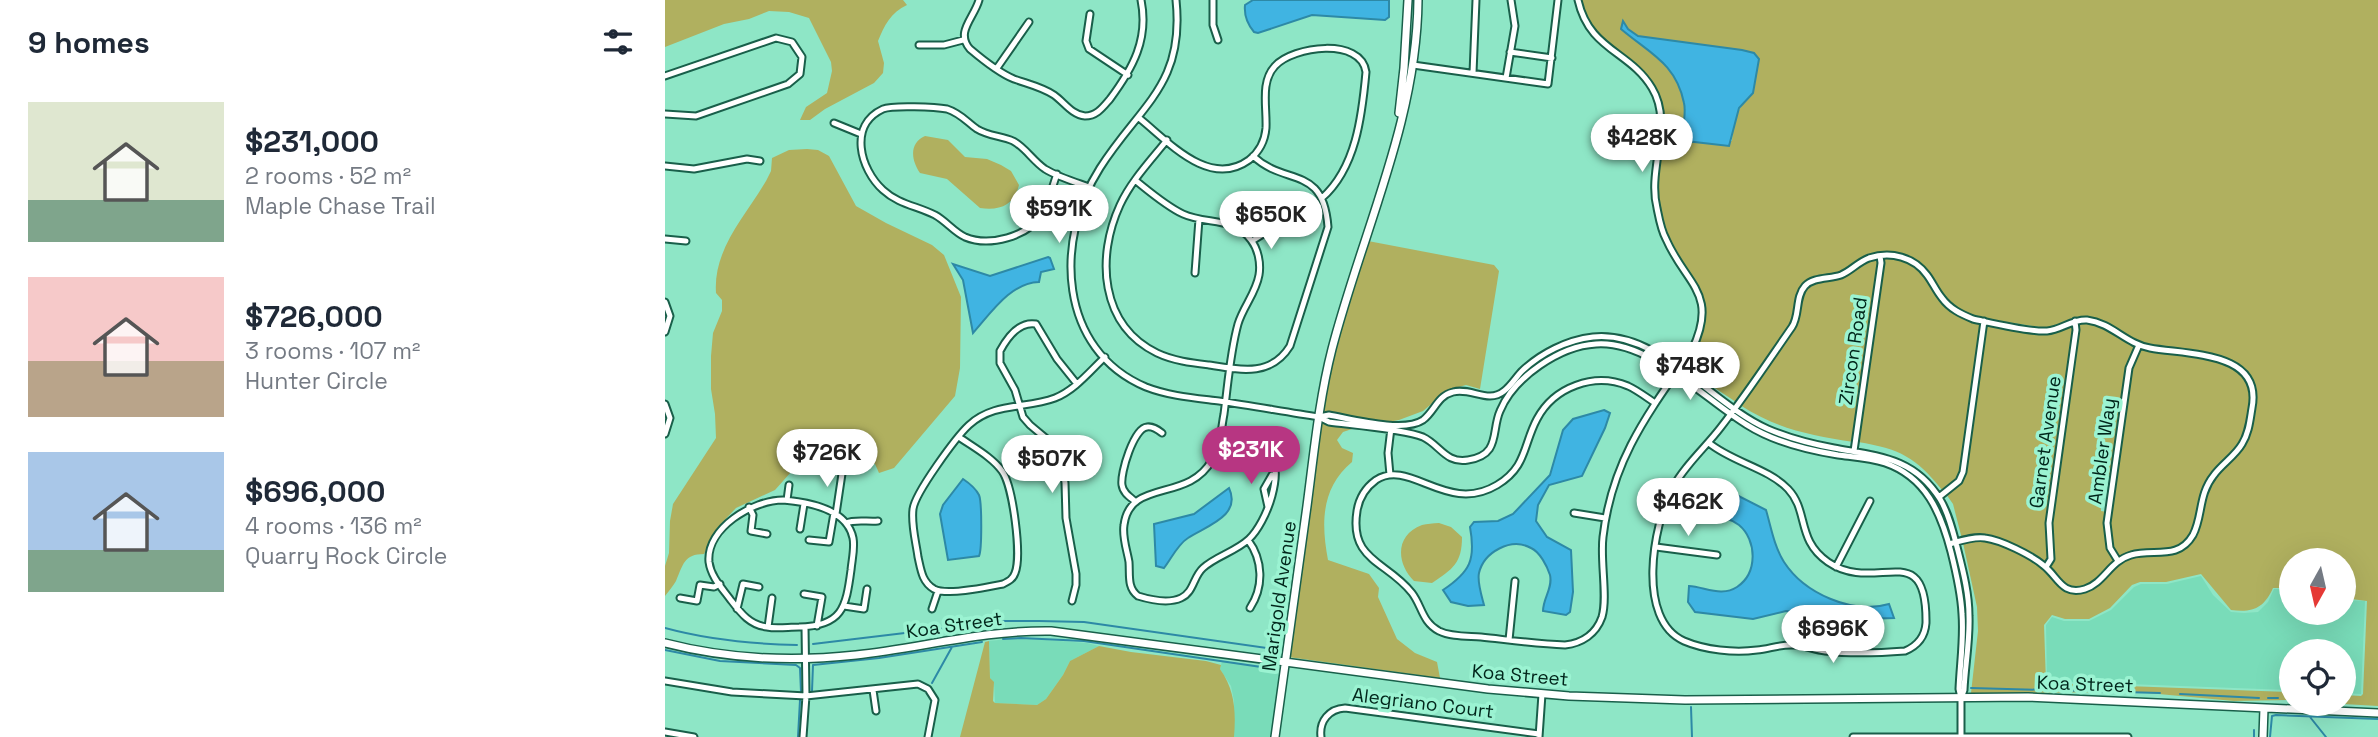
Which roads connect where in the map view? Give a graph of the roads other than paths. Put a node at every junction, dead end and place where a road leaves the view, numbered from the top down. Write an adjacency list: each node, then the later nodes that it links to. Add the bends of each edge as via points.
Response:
1 (979, 0): 13 (street, via 965,26)
2 (1141, 0): 21 (street, via 1142,37)
3 (1176, 0): 25 (street, via 1177,35 1171,63 1161,88)
4 (1213, 0): 14 (street)
5 (1408, 0): 28 (main road, Marigold Avenue)
6 (1418, 0): 18 (main road, Marigold Avenue)
7 (1476, 0): 20 (street)
8 (1511, 0): 16 (street, via 1515,26)
9 (1558, 0): 17 (street)
10 (1578, 0): 53 (street, via 1593,34 1638,72 1658,101 1656,205 1665,239 1696,287 1702,305 1699,335)
11 (1090, 14): 21 (street, via 1089,49)
12 (1029, 22): 19 (street)
13 (964, 40): 15 (street); 19 (street, via 969,49)
14 (1218, 40)
15 (919, 45)
16 (1510, 52): 17 (street); 23 (street)
17 (1552, 58): 23 (street, via 1548,84)
18 (1413, 65): 20 (street); 28 (main road, Marigold Avenue)
19 (997, 68): 21 (street, via 1085,116 1099,112)
20 (1473, 73): 23 (street)
21 (1128, 75)
22 (665, 76): 24 (street, via 776,38 792,42 802,57 800,74 788,84 696,116)
23 (1506, 78)
24 (665, 114)
25 (1139, 118): 29 (street); 35 (street)
26 (835, 123): 27 (street)
27 (862, 134): 33 (street, via 872,117 887,108 945,109 961,115 978,130 1016,143); 33 (street, via 863,159 883,189 937,216 963,236 979,240 1004,238 1033,225 1043,213)
28 (1397, 135): 61 (main road, Marigold Avenue, via 1333,348)
29 (1167, 140): 30 (street, via 1210,169 1235,167); 34 (street)
30 (1253, 156): 36 (street, via 1268,168 1304,180); 36 (street, via 1265,133 1266,86 1276,65 1310,51 1356,53 1367,72 1352,152 1340,180)
31 (760, 161): 32 (street, via 747,159 694,169)
32 (665, 166)
33 (1057, 174): 35 (street)
34 (1135, 180): 37 (street, via 1173,208); 51 (street, via 1117,212 1107,255 1105,278 1114,309 1135,338 1158,354)
35 (1089, 187): 49 (street, via 1072,247 1071,289 1081,322)
36 (1322, 198): 50 (street, via 1327,212 1325,240 1293,341)
37 (1199, 219): 41 (street, via 1231,224); 43 (street)
38 (1268, 231): 41 (street)
39 (665, 239): 40 (street)
40 (687, 241)
41 (1252, 241): 51 (street, via 1260,262 1259,276 1239,322)
42 (1880, 256): 45 (street, via 1893,255 1915,263 1952,308); 59 (street, via 1805,286 1795,322); 68 (street, Zircon Road)
43 (1195, 273)
44 (665, 302): 47 (street, via 670,316)
45 (1984, 321): 46 (street, via 2046,331); 74 (street, via 1963,472 1959,481)
46 (2075, 321): 48 (street, via 2108,325); 94 (street, Garnet Avenue, via 2049,523 2051,556)
47 (665, 332)
48 (2139, 345): 92 (street, Ambler Way, via 2129,368 2107,523 2110,548); 92 (street, via 2234,364 2251,380 2254,394 2247,433 2210,481 2187,543 2168,553 2131,555)
49 (1105, 358): 54 (street); 55 (street, via 1154,390)
50 (1276, 362): 51 (street, via 1254,370); 52 (street)
51 (1231, 369): 55 (street)
52 (1281, 370)
53 (1677, 372): 56 (street); 59 (street); 60 (street); 62 (street, via 1651,350 1630,341 1583,339 1541,356 1498,394 1452,392 1416,424); 62 (street, via 1632,348 1610,344 1587,345 1549,359 1526,377 1500,411 1493,443 1476,458 1451,458 1423,437)
54 (1077, 384): 58 (street, via 1054,398); 58 (street, via 1035,321 1026,323 1001,349 997,360)
55 (1226, 402): 61 (street); 66 (street)
56 (1654, 403): 72 (street, via 1612,382 1590,381 1569,387 1540,414 1514,471 1481,492 1447,493 1408,477); 82 (street, via 1617,473)
57 (665, 404): 64 (street, via 670,418)
58 (1020, 405): 65 (street, via 986,413); 70 (street, via 1027,423 1048,440)
59 (1734, 408): 60 (street); 68 (street, via 1789,436)
60 (1730, 415): 67 (street); 89 (street, via 1788,444 1898,469 1932,500)
61 (1319, 417): 62 (street); 114 (main road, Marigold Avenue)
62 (1391, 428): 72 (street)
63 (1162, 433): 77 (street, via 1143,428 1130,450 1122,484)
64 (665, 434)
65 (960, 437): 99 (street, via 920,491 913,508 922,575); 99 (street, via 997,465 1009,484 1015,510 1016,569 1003,584)
66 (1220, 439): 77 (street, via 1212,460 1196,479 1147,494); 88 (street, via 1253,444 1272,457 1274,469 1264,489 1268,510)
67 (1709, 443): 90 (street, via 1672,489); 93 (street, via 1784,485 1798,503 1808,541)
68 (1854, 451): 74 (street, via 1901,463)
69 (1070, 452): 70 (street)
70 (1059, 457): 103 (street, via 1076,574)
71 (843, 467): 80 (street)
72 (1390, 475): 111 (street, via 1371,484 1360,498 1355,526 1361,548 1409,590 1436,629)
73 (789, 485): 75 (street)
74 (1938, 497): 89 (street)
75 (787, 500): 78 (street); 79 (street)
76 (1870, 501): 93 (street)
77 (1136, 502): 88 (street, via 1124,528 1133,592 1142,598 1188,597 1202,568)
78 (804, 504): 80 (street); 85 (street)
79 (749, 508): 86 (street, via 751,531); 96 (street, via 733,519 712,545 709,565)
80 (835, 513): 84 (street); 87 (street, via 829,542)
81 (1574, 513): 82 (street)
82 (1605, 518): 111 (street, via 1603,612 1595,629 1570,644)
83 (878, 521): 84 (street)
84 (846, 523): 104 (street, via 854,547)
85 (800, 529)
86 (767, 534)
87 (809, 540)
88 (1248, 540): 105 (street, via 1261,564)
89 (1952, 543): 94 (street, via 1984,537); 119 (street, via 1962,617)
90 (1656, 547): 91 (street); 93 (street, via 1653,577 1658,610 1668,629 1686,642 1742,651 1795,645 1827,651 1896,652 1921,640 1926,624 1918,580 1905,572 1867,575)
91 (1717, 555)
92 (2118, 561): 94 (street, via 2099,582 2078,591 2060,586)
93 (1836, 566)
94 (2046, 567)
95 (1515, 581): 111 (street)
96 (720, 584): 101 (street, via 700,585 697,601); 106 (street)
97 (759, 587): 106 (street, via 743,584)
98 (867, 589): 104 (street, via 864,609)
99 (938, 591): 107 (street)
100 (804, 594): 108 (street, via 821,597)
101 (680, 598)
102 (772, 598): 109 (street)
103 (1072, 601)
104 (844, 606): 108 (street, via 833,619)
105 (1250, 608)
106 (737, 609): 109 (street, via 753,623)
107 (932, 609)
108 (817, 626): 110 (street)
109 (768, 627): 110 (street)
110 (805, 627): 113 (street)
111 (1509, 640)
112 (665, 643): 113 (main road, Koa Street, via 730,655)
113 (806, 659): 114 (main road, Koa Street, via 1024,631 1081,634); 118 (street)
114 (1285, 662): 117 (main road, Koa Street); 128 (main road, Marigold Avenue)
115 (665, 681): 118 (street, via 732,692)
116 (873, 690): 118 (street); 121 (street); 127 (street, via 915,684 928,689 936,705)
117 (1542, 694): 119 (main road, Koa Street, via 1685,700); 124 (street)
118 (806, 696): 126 (street)
119 (1961, 698): 120 (main road, Koa Street); 131 (street)
120 (2265, 708): 122 (main road, Koa Street); 133 (main road)
121 (876, 711)
122 (2378, 713)
123 (665, 732): 125 (street)
124 (1539, 735): 129 (street, Alegriano Court, via 1345,708 1327,715)
125 (694, 737)
126 (803, 737)
127 (928, 737)
128 (1275, 737)
129 (1321, 737)
130 (1853, 737): 131 (street)
131 (1961, 737): 132 (street)
132 (2128, 737)
133 (2263, 737)

